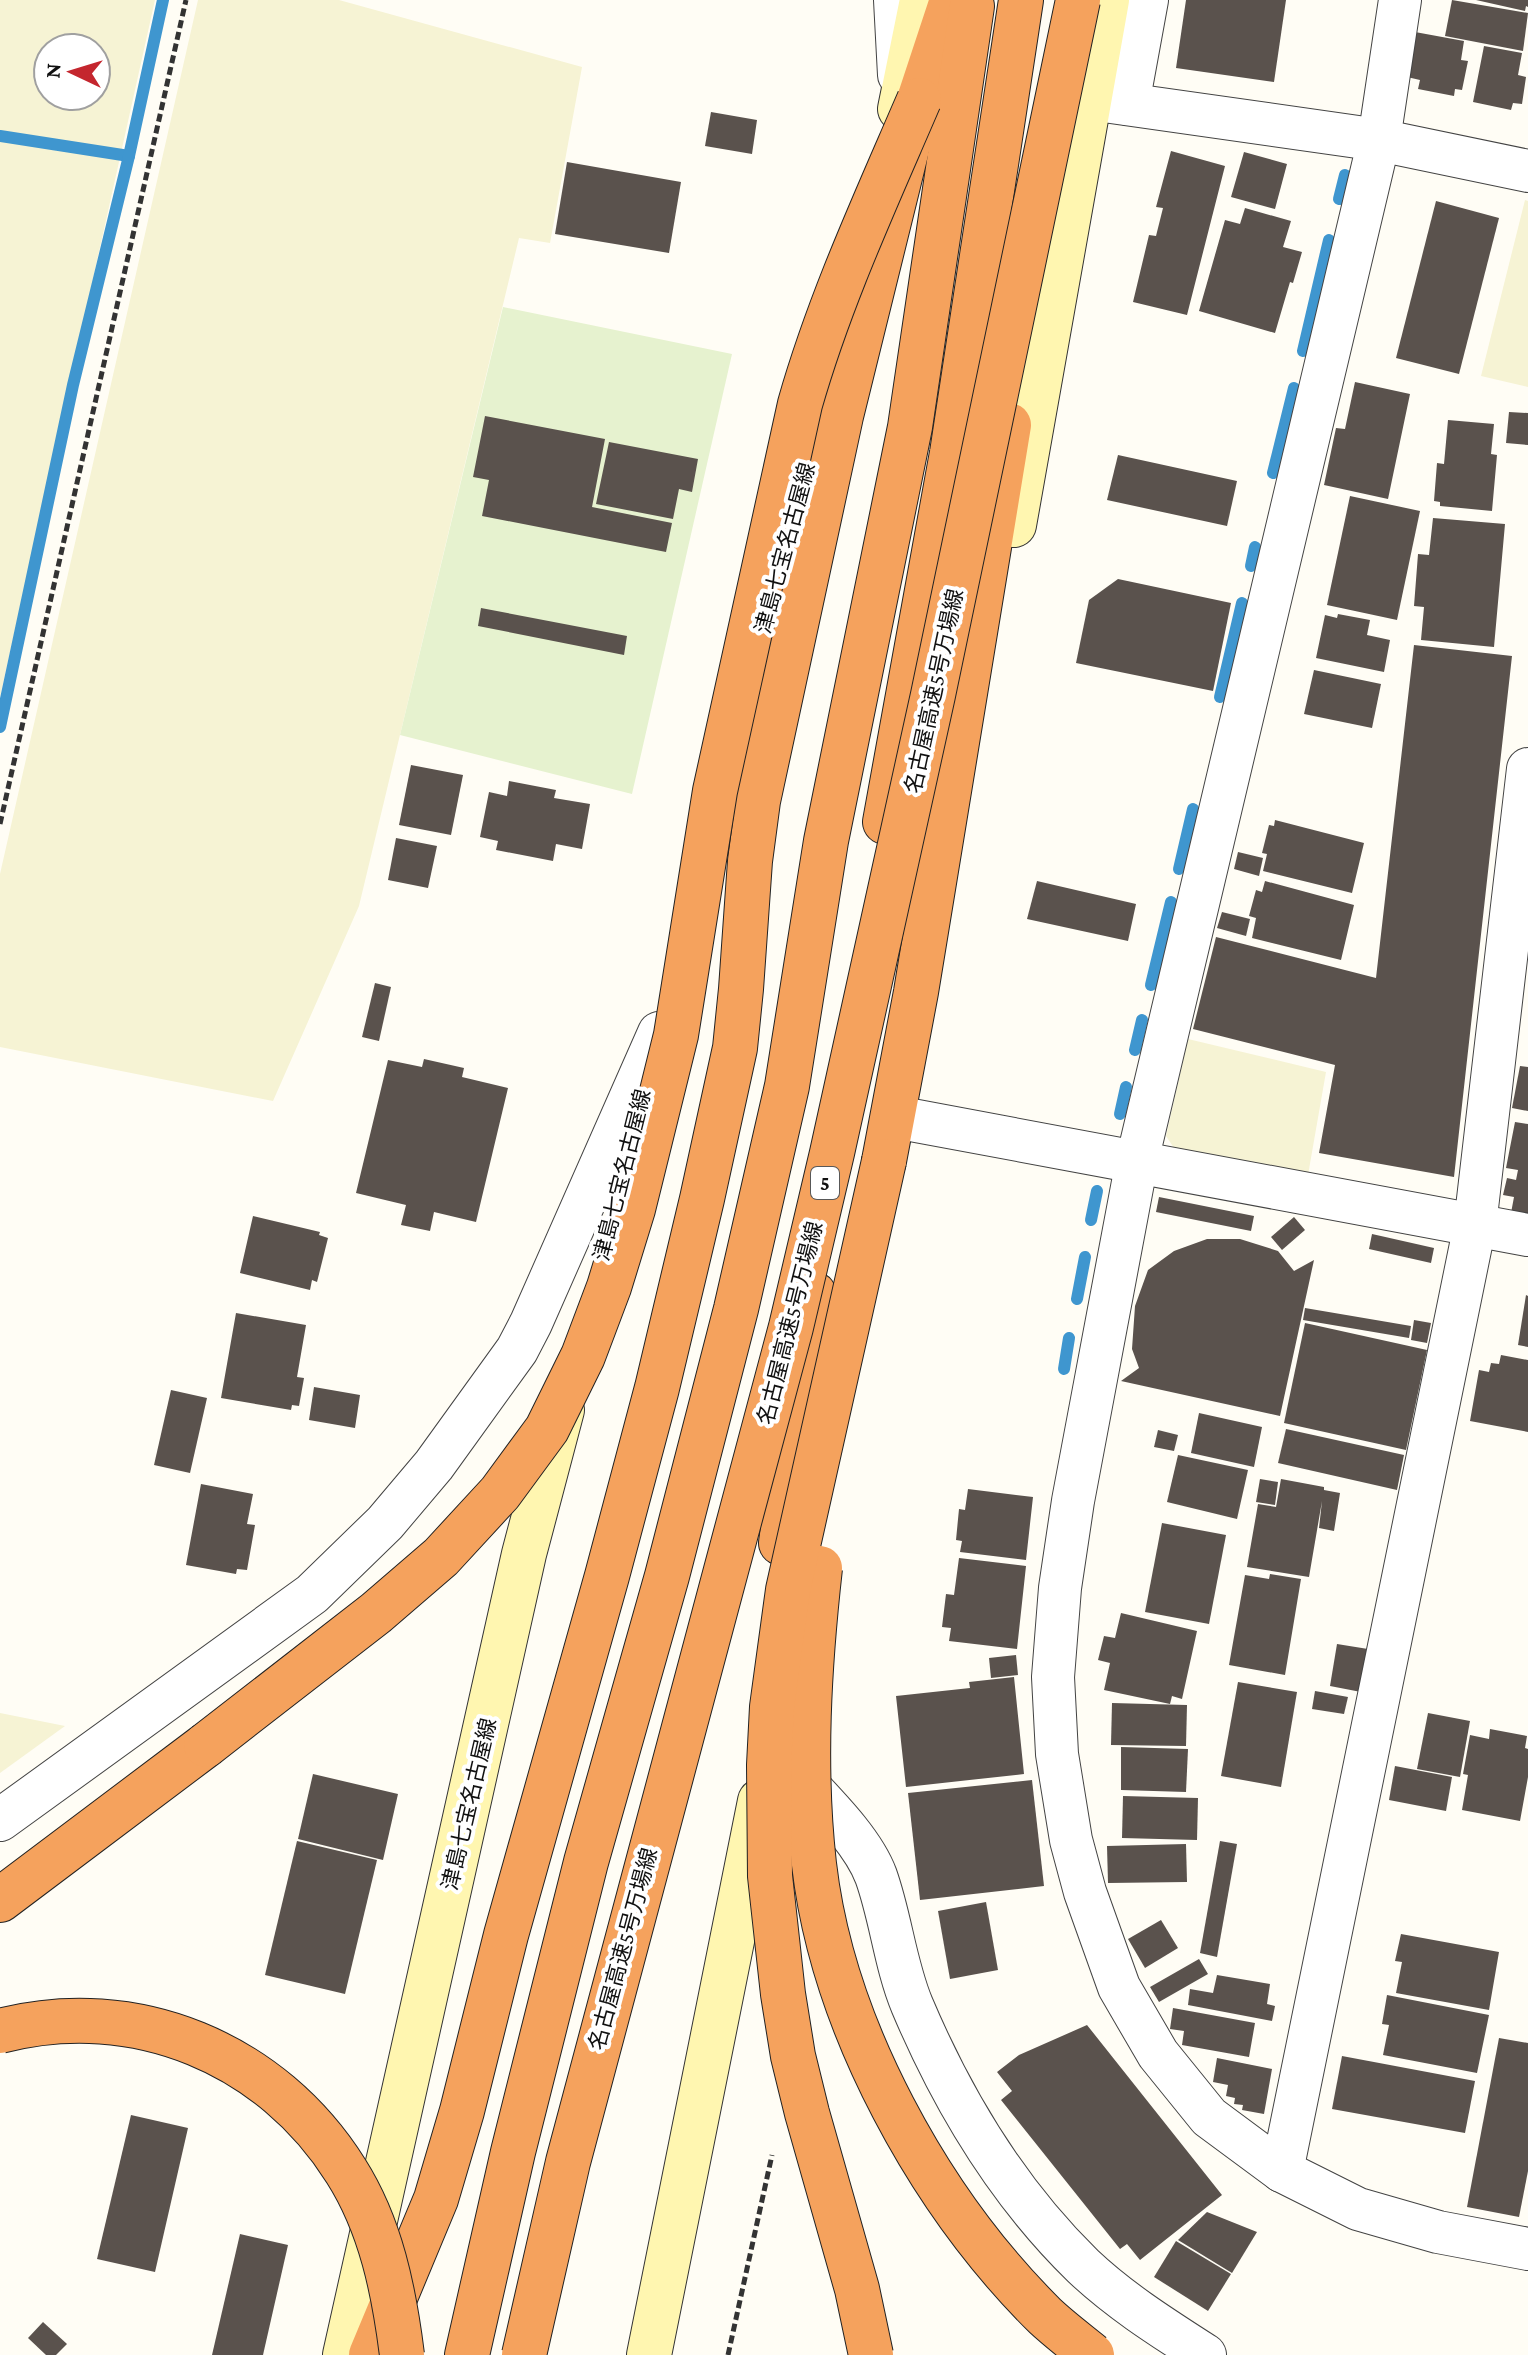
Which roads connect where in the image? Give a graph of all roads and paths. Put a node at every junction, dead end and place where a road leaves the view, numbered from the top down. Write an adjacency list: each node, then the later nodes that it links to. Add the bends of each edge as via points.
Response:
1 (186, 0): 16 (path)
2 (895, 0): 12 (street)
3 (922, 0): 12 (main road, 津島七宝名古屋線)
4 (952, 0): 12 (highway)
5 (973, 0): 33 (highway, via 914,401 826,841 787,1086 667,1576 586,1862)
6 (1021, 0): 24 (highway, via 952,453 837,1081 771,1615)
7 (1078, 0): 11 (highway, 名古屋高速5号万場線 / 5, bridge)
8 (1107, 0): 11 (main road)
9 (1147, 0): 11 (street)
10 (1400, 0): 13 (street)
11 (1094, 94): 13 (street); 18 (main road); 22 (highway, bridge, via 965,705 919,977); 34 (highway, 名古屋高速5号万場線 / 5, bridge, via 937,680 787,1342 571,2146)
12 (910, 103): 17 (main road, 津島七宝名古屋線); 26 (highway, bridge, via 834,298 800,404 715,791 673,1049 609,1287 547,1429 500,1493 441,1557 376,1613); 31 (highway, bridge, via 758,801 735,1048 657,1388 436,2199)
13 (1379, 140): 14 (street); 19 (street)
14 (1528, 171)
15 (1528, 769): 20 (street)
16 (0, 824)
17 (659, 1033): 25 (street, via 517,1350 434,1465 385,1523 312,1594); 30 (main road, 津島七宝名古屋線, via 524,1554)
18 (906, 1119): 19 (street); 23 (main road)
19 (1137, 1161): 20 (street); 28 (street, via 1060,1588 1053,1677 1057,1754 1087,1901 1119,1987 1158,2054 1209,2117)
20 (1475, 1225): 21 (street); 28 (street)
21 (1528, 1235)
22 (849, 1319): 36 (highway, bridge, via 778,1650 769,1765 770,1876 793,2056); 37 (highway, bridge, via 808,1698 814,1865 827,1937 878,2074 952,2207 1047,2317)
23 (781, 1695): 24 (main road); 38 (street, via 799,1776 852,1835 876,1875 910,2001 984,2146 1030,2209 1084,2267 1145,2317)
24 (756, 1818): 35 (main road)
25 (0, 1820)
26 (0, 1900)
27 (0, 2031): 32 (highway, bridge, via 66,2020 157,2030 246,2068 287,2099 346,2171 367,2210 384,2256)
28 (1282, 2171): 29 (street, via 1358,2209 1438,2232)
29 (1528, 2249)
30 (345, 2355)
31 (371, 2355)
32 (402, 2355)
33 (467, 2355)
34 (524, 2355)
35 (649, 2355)
36 (871, 2355)
37 (1092, 2355)
38 (1205, 2355)

